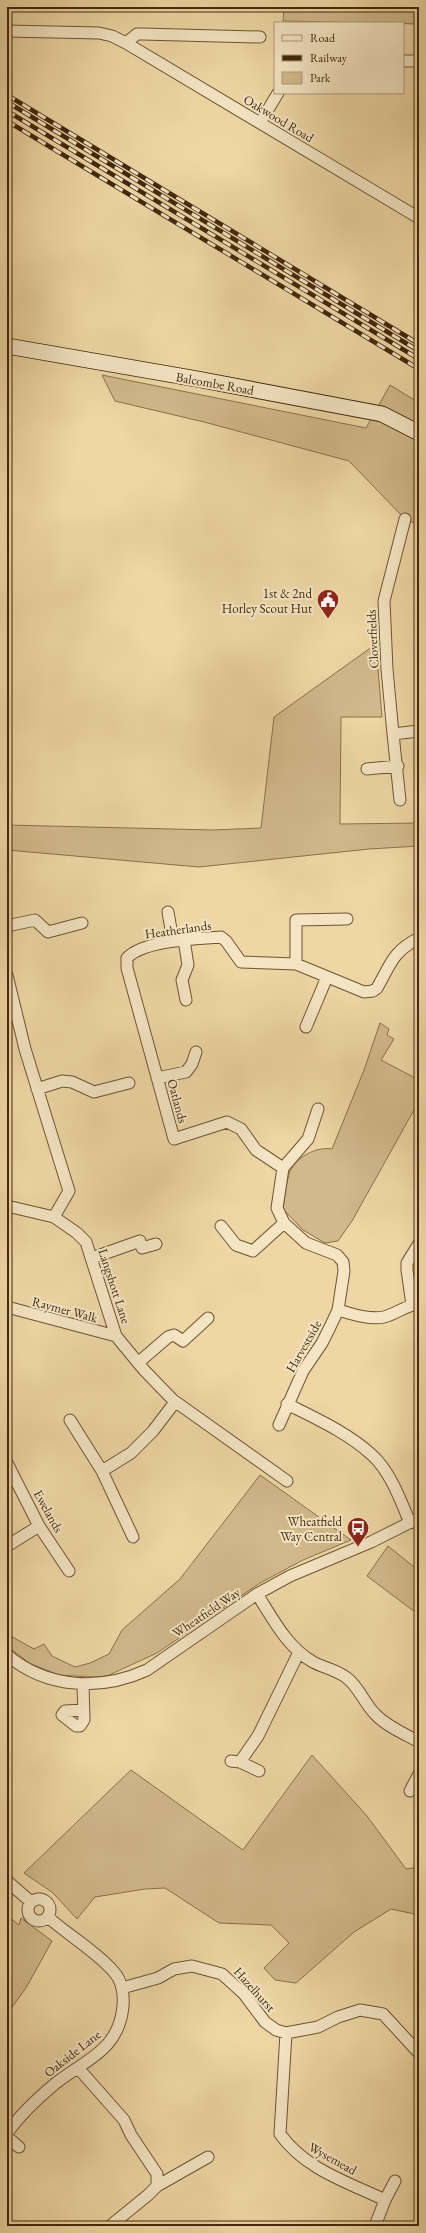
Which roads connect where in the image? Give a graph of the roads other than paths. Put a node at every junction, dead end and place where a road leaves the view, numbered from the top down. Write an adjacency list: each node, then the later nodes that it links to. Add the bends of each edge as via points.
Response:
1 (7, 31): 3 (street, Oakwood Road, via 99,33)
2 (260, 37): 3 (street, via 137,34)
3 (126, 43): 7 (street, Oakwood Road)
4 (404, 61): 5 (street)
5 (419, 61)
6 (277, 94): 7 (street)
7 (260, 123): 8 (street, Oakwood Road)
8 (419, 218)
9 (7, 346): 10 (main road, Balcombe Road, via 382,414)
10 (419, 433)
11 (405, 519): 13 (street, Cloverfields, via 384,601)
12 (419, 731): 13 (street)
13 (393, 734): 14 (street, Cloverfields)
14 (398, 766): 15 (street); 16 (street, Cloverfields)
15 (367, 769)
16 (400, 800)
17 (168, 912): 22 (street)
18 (347, 919): 23 (street, via 296,920)
19 (82, 923): 20 (street, via 48,932 34,920)
20 (7, 926)
21 (419, 938): 26 (street, Heatherlands, via 403,947 390,961 377,988 373,991 364,992)
22 (178, 941): 23 (street, Heatherlands, via 221,937 241,962); 24 (street, Heatherlands, via 139,949 127,958); 27 (street, via 188,965 182,980)
23 (296, 964): 26 (street, Heatherlands)
24 (127, 968): 30 (street, Oatlands)
25 (7, 974): 32 (street)
26 (327, 977): 28 (street)
27 (186, 1000)
28 (306, 1027)
29 (196, 1052): 30 (street, via 186,1072)
30 (157, 1078): 34 (street, Oatlands, via 174,1139 227,1122 241,1129 256,1150)
31 (129, 1084): 32 (street, via 94,1092 72,1082 62,1081)
32 (37, 1089): 36 (street, via 69,1191)
33 (318, 1110): 34 (street, via 308,1140)
34 (282, 1168): 37 (street, Harvestside, via 277,1208)
35 (7, 1206): 36 (street)
36 (54, 1217): 41 (street, Langshott Lane, via 86,1242)
37 (284, 1223): 38 (street, via 253,1251 236,1245); 44 (street, Harvestside, via 306,1243 337,1255 343,1262)
38 (221, 1226)
39 (156, 1244): 41 (street, via 142,1248 140,1240)
40 (418, 1245): 42 (street, via 407,1263)
41 (92, 1258): 46 (street, Langshott Lane)
42 (415, 1304): 44 (street, via 384,1317 358,1316)
43 (7, 1307): 46 (street, Raymer Walk)
44 (338, 1310): 49 (street, Harvestside, via 322,1343 302,1371)
45 (208, 1318): 47 (street, via 183,1342 174,1335 168,1337)
46 (116, 1336): 47 (street, Langshott Lane)
47 (139, 1362): 48 (street, Langshott Lane)
48 (175, 1402): 53 (street, via 153,1432 131,1453); 54 (street, Langshott Lane)
49 (287, 1404): 51 (street, Harvestside); 55 (street, via 341,1432 373,1456)
50 (70, 1420): 53 (street)
51 (279, 1425)
52 (7, 1463): 56 (street, Ewelands)
53 (102, 1471): 57 (street)
54 (287, 1481)
55 (415, 1520): 60 (street, Wheatfield Way, via 371,1542 290,1576)
56 (39, 1526): 58 (street); 59 (street, Ewelands)
57 (133, 1537)
58 (7, 1546)
59 (69, 1571)
60 (257, 1594): 61 (street, via 289,1643); 63 (street, Wheatfield Way, via 147,1670 113,1682)
61 (299, 1652): 65 (street, via 347,1678 374,1714); 66 (street, via 258,1736 235,1761)
62 (9, 1660): 63 (street, Wheatfield Way, via 64,1682)
63 (83, 1685): 64 (street)
64 (83, 1710)
65 (419, 1742)
66 (259, 1771)
67 (419, 1774): 68 (street)
68 (410, 1791)
69 (7, 1881): 70 (street)
70 (31, 1902): 71 (street, via 36,1899 46,1901 51,1912); 71 (street, via 28,1914 31,1919 37,1922)
71 (48, 1917): 72 (street, Oakside Lane, via 104,1962 115,1973)
72 (122, 1988): 73 (street, Hazelhurst, via 192,1966 222,1974 244,1994 265,2022); 75 (street, Oakside Lane, via 124,1996 118,2030 112,2041)
73 (286, 2033): 74 (street, via 318,2027 360,2010 383,2014); 82 (street, Wysemead, via 280,2134 304,2160)
74 (419, 2053)
75 (79, 2069): 76 (street, Oakside Lane, via 55,2084); 81 (street, via 124,2120 157,2174)
76 (7, 2133)
77 (7, 2137): 78 (street)
78 (19, 2147)
79 (208, 2157): 81 (street)
80 (395, 2181): 82 (street)
81 (157, 2186): 83 (street)
82 (384, 2200): 84 (street)
83 (110, 2226)
84 (375, 2226)

